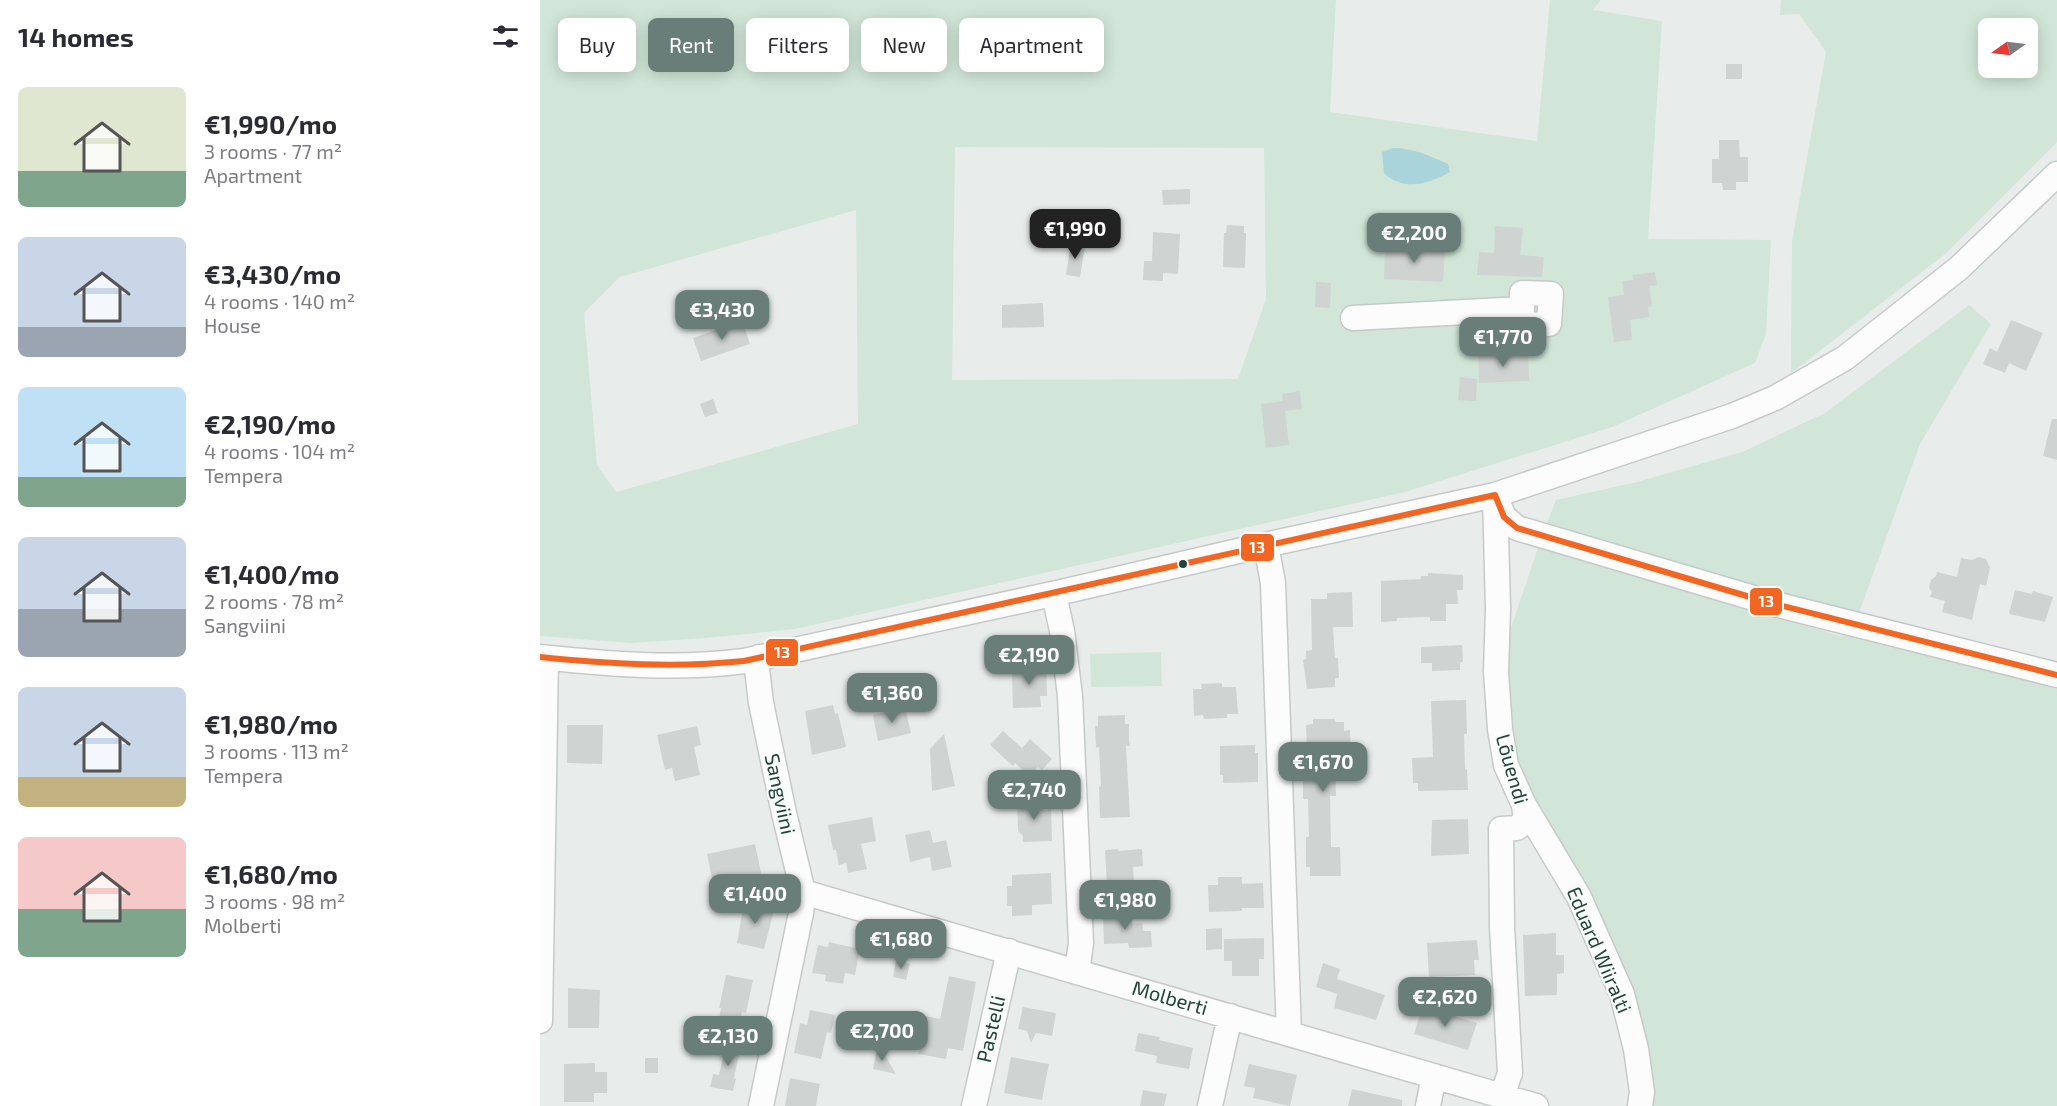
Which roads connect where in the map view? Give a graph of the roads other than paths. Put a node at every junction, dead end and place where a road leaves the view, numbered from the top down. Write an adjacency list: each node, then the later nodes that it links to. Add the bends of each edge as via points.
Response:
1 (2057, 174): 4 (street, via 1959,268 1845,358 1803,383 1732,416)
2 (1522, 309): 3 (street)
3 (1353, 318)
4 (1495, 495): 5 (street); 9 (street, via 1504,518 1517,528 1767,602); 10 (street, Lõuendi, via 1500,729 1506,765)
5 (1266, 545): 6 (street); 16 (street, via 1273,583)
6 (1054, 594): 8 (street); 13 (street, via 1070,696 1081,943)
7 (543, 657): 8 (street, via 672,666 711,665); 15 (street)
8 (759, 657): 11 (street, Sangviini, via 761,704)
9 (2057, 675)
10 (1524, 805): 18 (street, Lõuendi, via 1526,820 1517,828 1501,829 1510,1073); 24 (street, Eduard Wiiralti, via 1579,897 1622,994 1636,1049)
11 (803, 891): 12 (street, Molberti); 19 (street, Sangviini)
12 (1008, 951): 13 (street, Molberti); 20 (street, Pastelli)
13 (1077, 971): 14 (street, Molberti)
14 (1230, 1016): 16 (street, Molberti); 21 (street)
15 (540, 1021)
16 (1289, 1034): 17 (street, Molberti)
17 (1434, 1076): 18 (street, Molberti); 22 (street)
18 (1502, 1096): 23 (street, Molberti)
19 (761, 1106)
20 (974, 1106)
21 (1210, 1106)
22 (1428, 1106)
23 (1536, 1106)
24 (1640, 1106)

